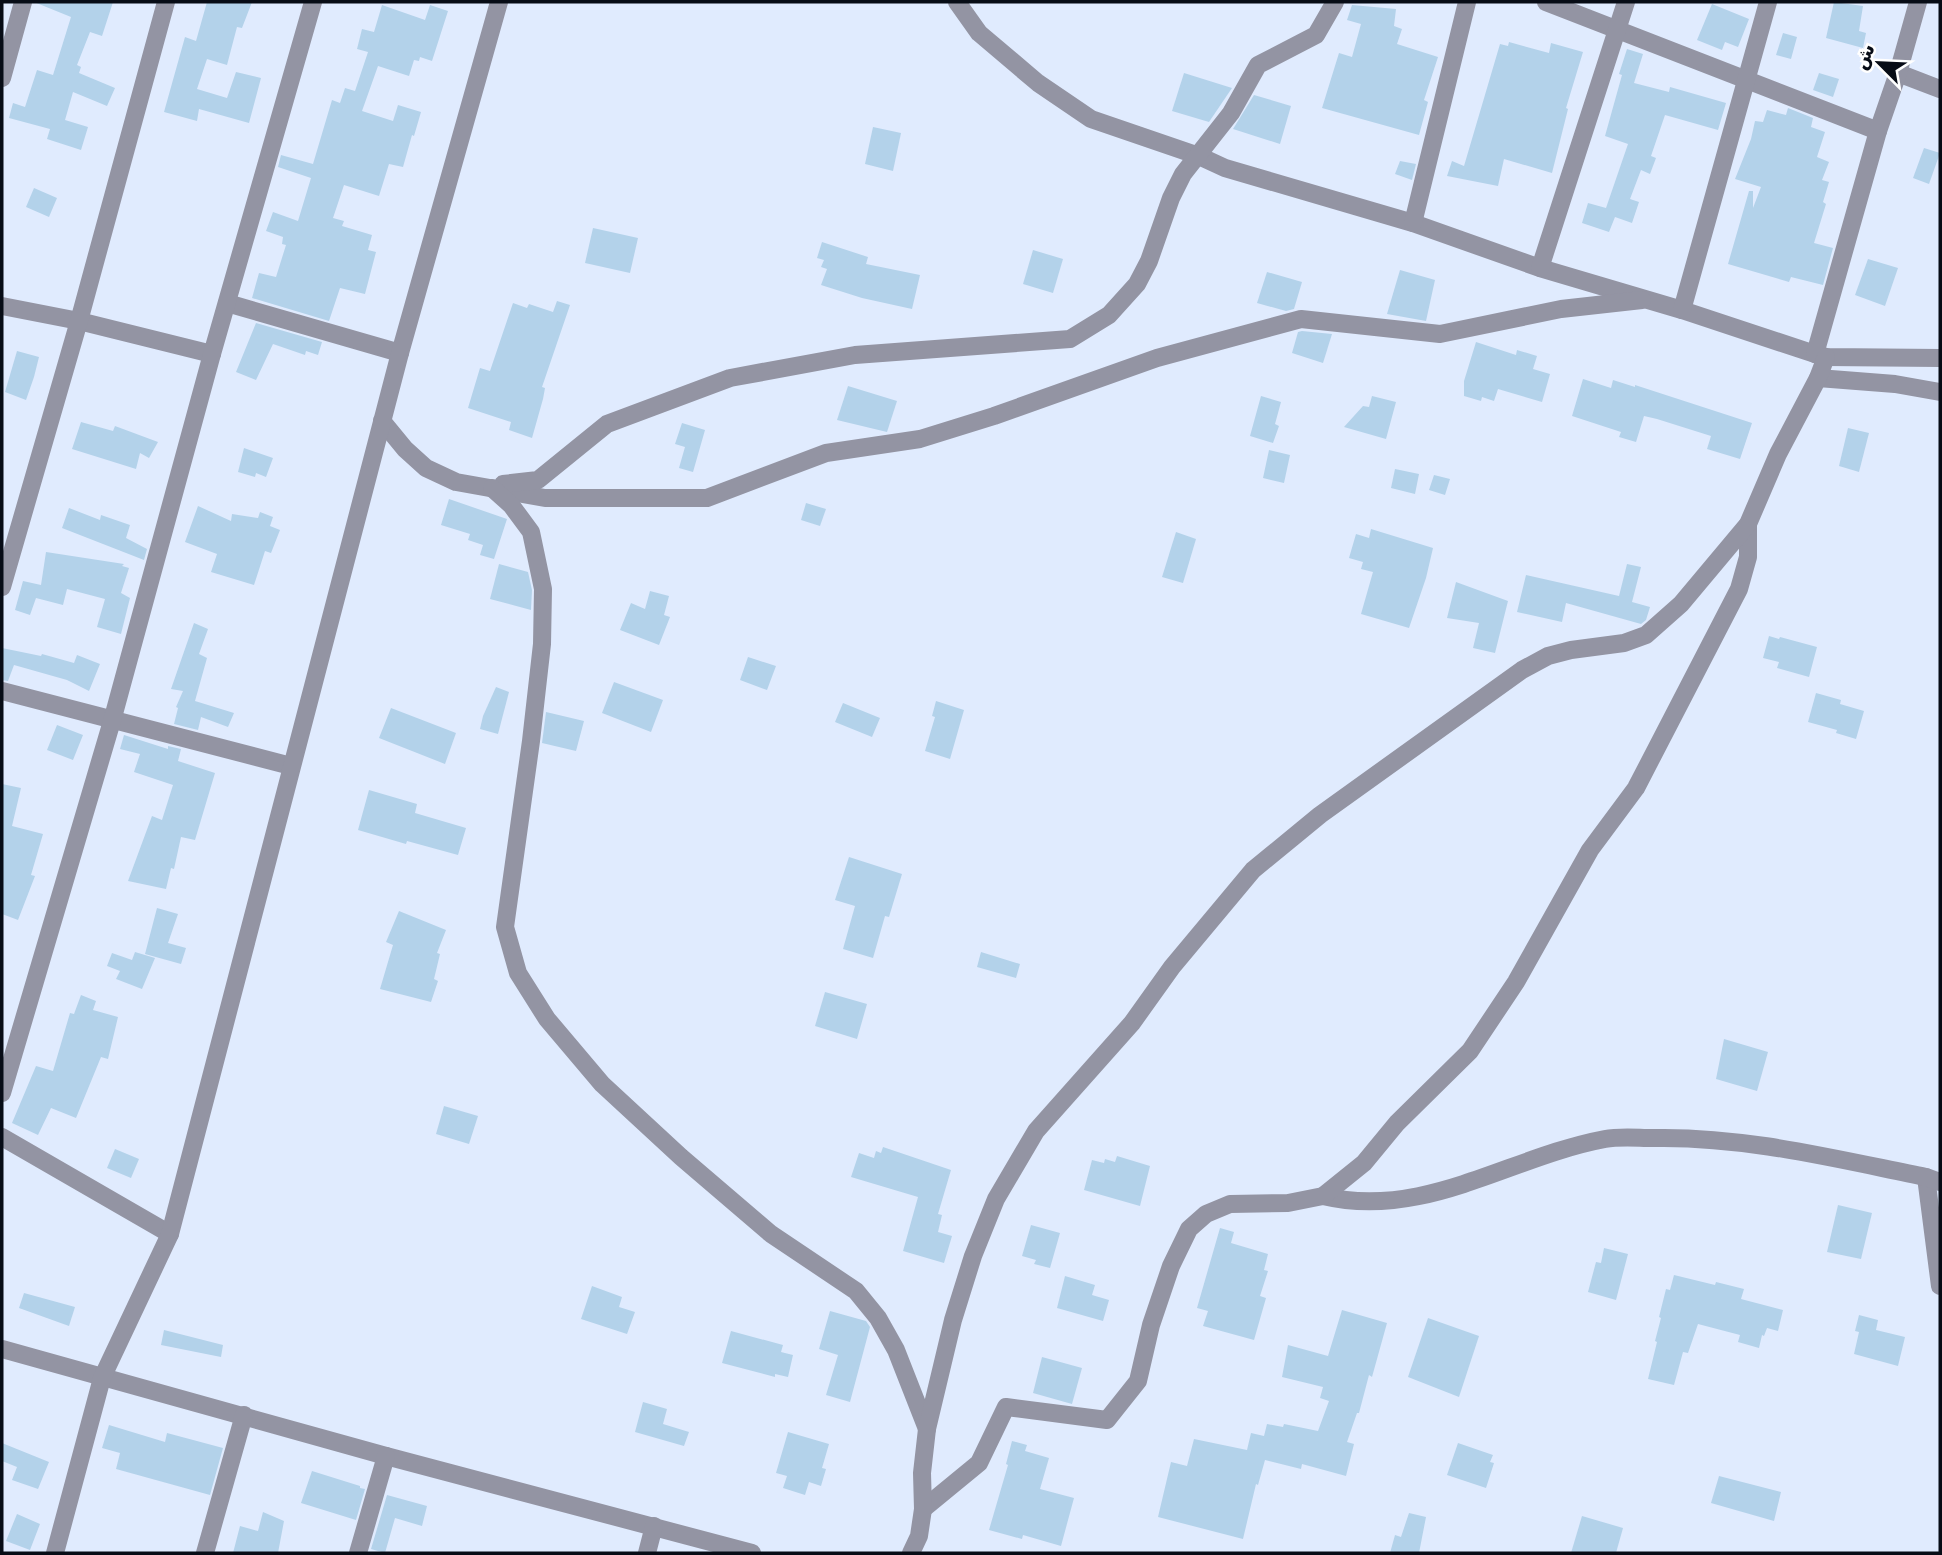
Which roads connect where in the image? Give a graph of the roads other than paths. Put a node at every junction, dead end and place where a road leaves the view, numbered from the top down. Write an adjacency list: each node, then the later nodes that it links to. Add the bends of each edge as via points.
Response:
1 (23, 2): 14 (street)
2 (166, 2): 25 (street)
3 (313, 2): 22 (street)
4 (499, 2): 26 (street)
5 (957, 2): 18 (street, via 979,33 1038,83 1091,119)
6 (1335, 2): 18 (street, via 1316,35 1258,65)
7 (1467, 2): 19 (street)
8 (1546, 2): 12 (street)
9 (1626, 2): 12 (street)
10 (1768, 2): 15 (street)
11 (1918, 2): 13 (street)
12 (1617, 30): 15 (street); 20 (street)
13 (1898, 73): 16 (street); 17 (street)
14 (2, 78)
15 (1746, 79): 17 (street); 24 (street)
16 (1940, 89)
17 (1878, 131): 28 (street)
18 (1199, 156): 19 (street, via 1225,168); 33 (street, via 1171,198 1137,284 1109,315 1070,339 855,355 730,378 607,424 538,480)
19 (1413, 223): 20 (street)
20 (1540, 268): 21 (street)
21 (1642, 300): 24 (street); 33 (street, via 1562,309 1440,334 1301,319 1157,358 920,439 826,453 707,498 545,498)
22 (227, 303): 26 (street); 27 (street)
23 (2, 306): 25 (street)
24 (1682, 310): 28 (street)
25 (79, 321): 27 (street); 35 (street)
26 (400, 353): 32 (street)
27 (212, 354): 37 (street)
28 (1820, 356): 29 (street); 30 (street)
29 (1940, 358)
30 (1818, 379): 31 (street); 34 (street)
31 (1940, 392)
32 (382, 421): 33 (street, via 426,468 456,482); 38 (street)
33 (489, 486): 48 (street, via 531,532 543,589 533,729 505,927 518,973 547,1019 602,1084 771,1234 856,1291 896,1350)
34 (1748, 524): 42 (street, via 1748,556 1739,589 1636,788 1590,850 1516,982 1470,1051 1363,1163); 48 (street, via 1681,604 1646,635 1548,656 1522,670 1320,815 1254,870 1172,967 1132,1023 1036,1131 996,1199 953,1320)
35 (2, 587)
36 (2, 691): 37 (street)
37 (112, 721): 38 (street); 39 (street)
38 (290, 766): 43 (street)
39 (2, 1093)
40 (2, 1137): 43 (street)
41 (1933, 1179): 42 (street, via 1733,1141 1607,1138 1527,1161 1470,1184 1399,1201 1348,1202); 44 (street)
42 (1323, 1196): 50 (street, via 1288,1203 1230,1205 1206,1213 1189,1229 1171,1266 1138,1381 1107,1420 1006,1407 979,1463)
43 (170, 1234): 46 (street)
44 (1940, 1286)
45 (2, 1349): 46 (street)
46 (102, 1378): 47 (street); 52 (street)
47 (244, 1415): 49 (street); 53 (street)
48 (927, 1429): 50 (street)
49 (386, 1456): 51 (street); 54 (street)
50 (923, 1509): 57 (street)
51 (654, 1526): 55 (street); 56 (street)
52 (55, 1553)
53 (205, 1553)
54 (358, 1553)
55 (647, 1553)
56 (752, 1553)
57 (911, 1553)

